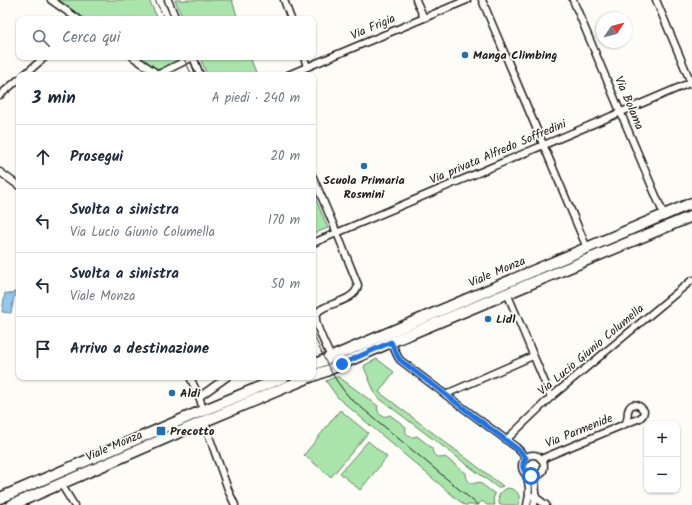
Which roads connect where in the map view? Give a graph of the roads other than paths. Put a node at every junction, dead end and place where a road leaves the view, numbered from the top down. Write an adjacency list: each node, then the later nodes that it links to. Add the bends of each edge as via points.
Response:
1 (51, 0): 9 (street)
2 (168, 0): 10 (street)
3 (284, 0): 11 (street)
4 (416, 0): 12 (street)
5 (467, 0): 12 (street, Via Frigia)
6 (482, 0): 28 (street)
7 (573, 0): 27 (street, Via Bolama)
8 (656, 0): 25 (street)
9 (74, 16)
10 (175, 16)
11 (290, 16)
12 (424, 18): 18 (street, Via Frigia)
13 (42, 60): 19 (street)
14 (137, 60): 20 (street)
15 (187, 60): 21 (street)
16 (194, 60): 22 (street)
17 (305, 60): 18 (street)
18 (307, 67): 23 (street, Via Frigia)
19 (28, 72)
20 (155, 72)
21 (163, 72)
22 (199, 72)
23 (295, 72)
24 (16, 82): 26 (street)
25 (692, 83): 27 (street, Via privata Alfredo Soffredini)
26 (0, 95)
27 (621, 112): 28 (street, Via privata Alfredo Soffredini); 33 (street, Via Bolama)
28 (544, 145): 35 (street, Via privata Alfredo Soffredini); 37 (street)
29 (0, 172): 30 (street)
30 (16, 184)
31 (316, 184): 35 (street)
32 (692, 203): 33 (main road, Viale Monza)
33 (664, 215): 37 (main road, Viale Monza)
34 (692, 216): 39 (main road, Viale Monza)
35 (337, 232): 36 (street, Via privata Alfredo Soffredini); 42 (street, via 358,283 353,294 321,309 316,316 318,329)
36 (316, 242)
37 (587, 248): 42 (main road, Viale Monza)
38 (692, 280): 52 (street, Via Lucio Giunio Columella)
39 (507, 293): 40 (main road, Viale Monza); 41 (street)
40 (391, 342): 44 (main road, Viale Monza); 50 (street, via 400,360)
41 (533, 356): 50 (street); 52 (street)
42 (331, 357): 43 (main road, Viale Monza); 44 (main road)
43 (316, 363)
44 (335, 367): 45 (main road, Viale Monza)
45 (316, 374)
46 (191, 380): 51 (street)
47 (223, 380): 51 (street)
48 (277, 380): 53 (main road, Viale Monza)
49 (302, 380): 54 (main road, Viale Monza)
50 (446, 395): 56 (street)
51 (199, 397): 53 (street)
52 (551, 397): 56 (street, Via Lucio Giunio Columella)
53 (203, 411): 54 (main road); 60 (main road, Viale Monza)
54 (205, 421): 62 (main road, Viale Monza); 67 (street)
55 (625, 424): 58 (street, Via Parmenide)
56 (506, 440): 57 (street)
57 (526, 458): 58 (street, via 535,455); 59 (street, via 522,466)
58 (541, 459): 61 (street, via 543,469)
59 (525, 473): 61 (street); 63 (street)
60 (56, 474): 62 (main road); 64 (main road, Viale Monza)
61 (535, 476): 63 (street)
62 (61, 484): 65 (main road, Viale Monza); 66 (street)
63 (532, 496): 68 (street); 69 (street); 70 (street)
64 (0, 498)
65 (12, 505)
66 (74, 505)
67 (235, 505)
68 (528, 505)
69 (534, 505)
70 (546, 505)

